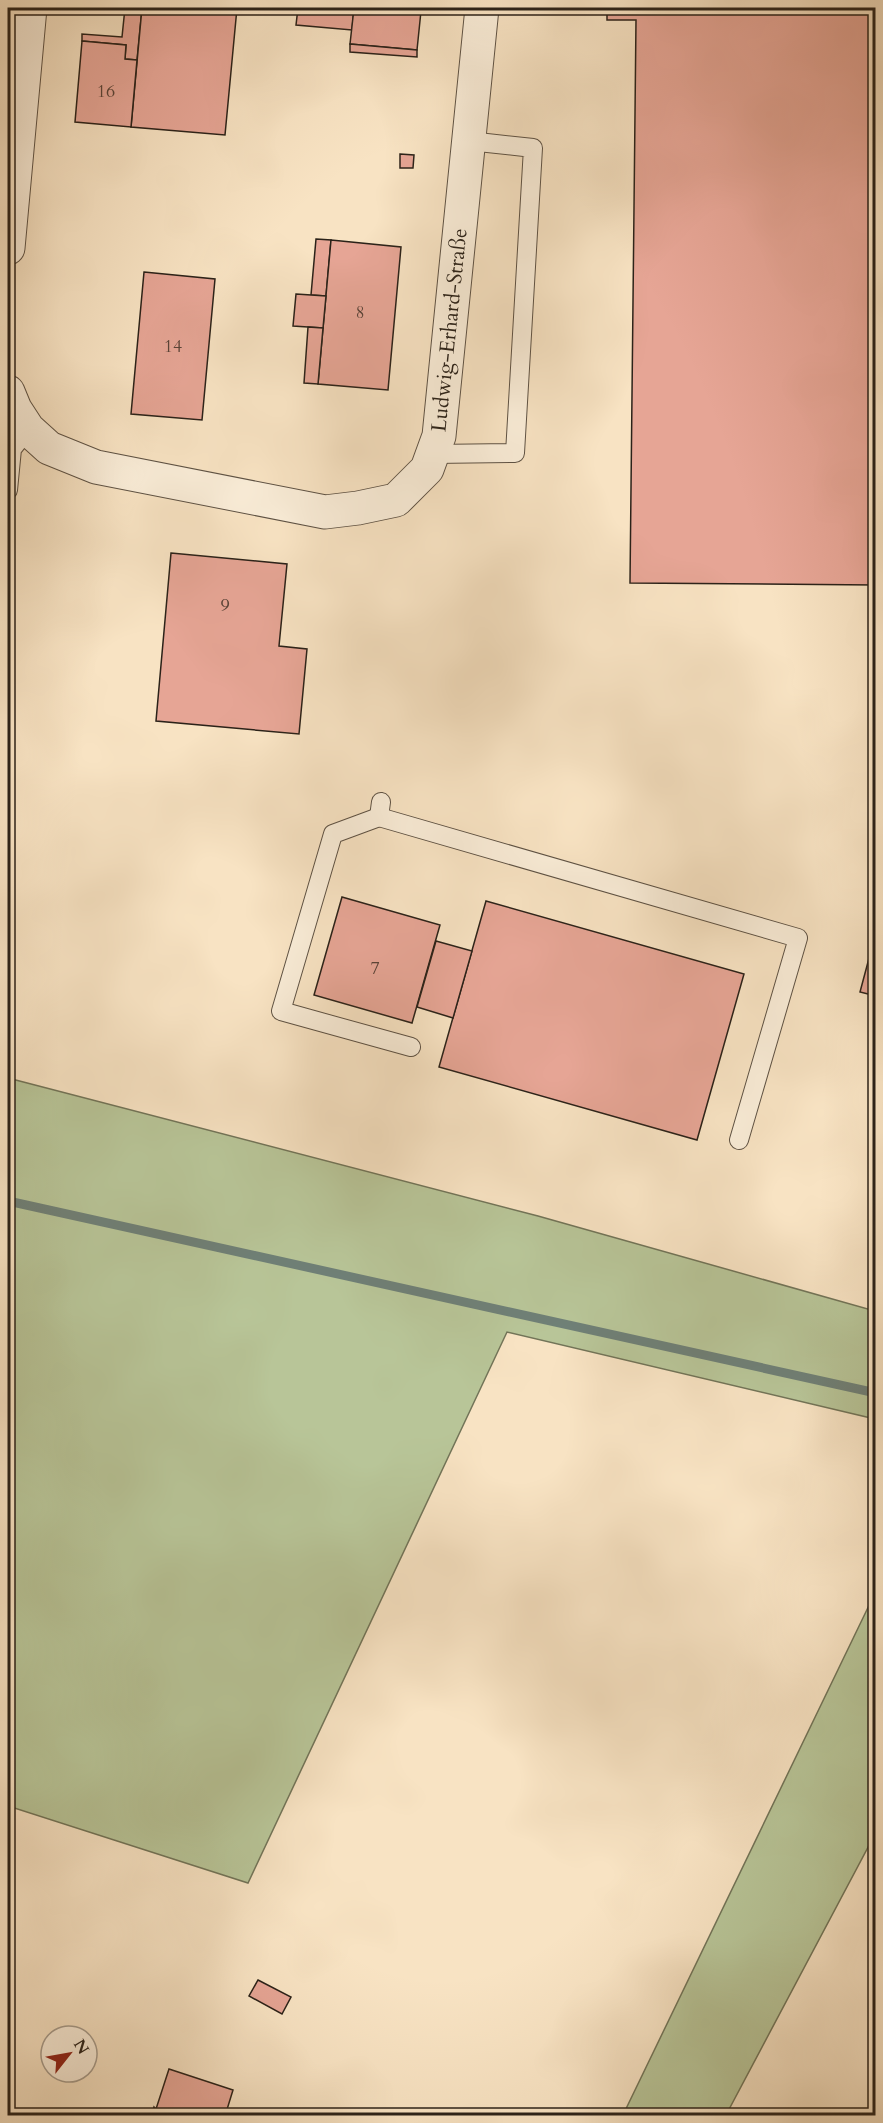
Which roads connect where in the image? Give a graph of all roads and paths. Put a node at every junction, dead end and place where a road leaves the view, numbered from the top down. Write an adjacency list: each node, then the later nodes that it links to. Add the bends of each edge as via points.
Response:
1 (30, 8): 4 (street)
2 (482, 8): 3 (street, Ludwig-Erhard-Straße)
3 (469, 141): 7 (street, Ludwig-Erhard-Straße, via 439,436); 7 (lane, via 533,148 515,453)
4 (8, 248)
5 (8, 392): 6 (street, Ludwig-Erhard-Straße)
6 (28, 429): 7 (street, Ludwig-Erhard-Straße, via 49,448 96,467 325,512 396,500 427,469); 8 (lane, via 12,449)
7 (433, 454)
8 (8, 490)
9 (411, 1047): 10 (lane, via 281,1011 333,834 380,809 798,938)
10 (739, 1140)

